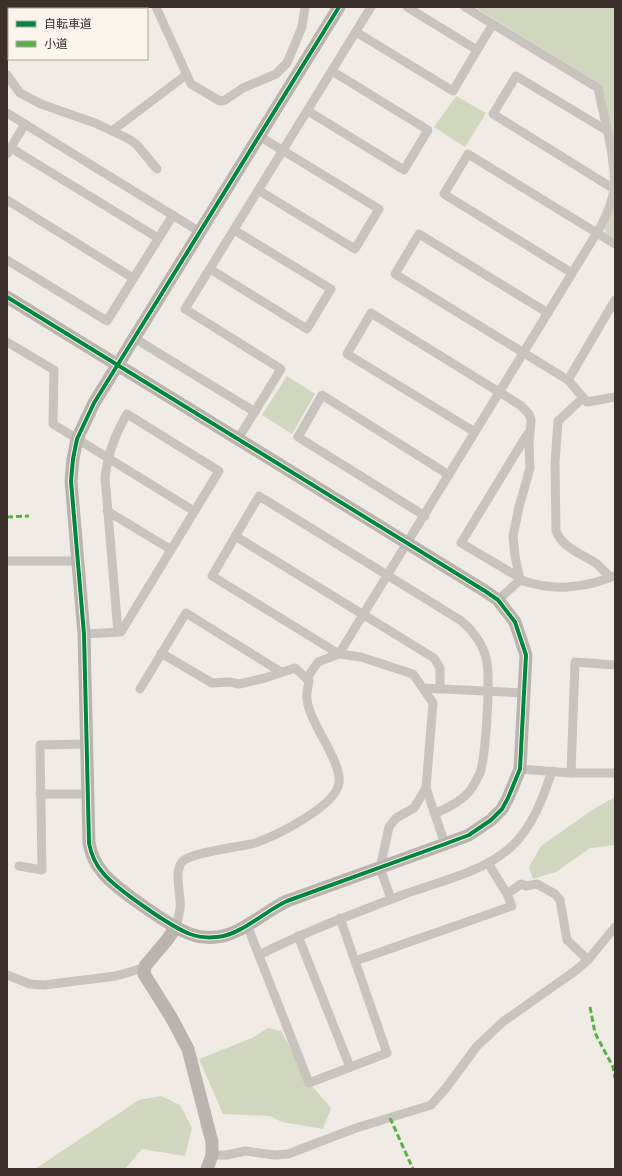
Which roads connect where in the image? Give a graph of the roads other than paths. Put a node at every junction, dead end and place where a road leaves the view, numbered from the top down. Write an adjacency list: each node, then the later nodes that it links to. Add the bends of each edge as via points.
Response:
1 (156, 7): 12 (street)
2 (305, 7): 12 (street, via 302,27 287,63 276,74 220,101 196,88)
3 (339, 7): 18 (street)
4 (371, 7): 8 (street)
5 (407, 7): 9 (street)
6 (466, 7): 7 (street)
7 (493, 24): 9 (street); 16 (street, via 598,88)
8 (356, 32): 9 (street, via 453,91); 10 (street)
9 (477, 50)
10 (332, 71): 13 (street); 13 (street, via 428,130 404,170)
11 (7, 75): 17 (street, via 20,93 41,104)
12 (186, 75): 17 (street)
13 (308, 111): 19 (street)
14 (7, 113): 15 (street)
15 (25, 124): 20 (street); 25 (street)
16 (606, 130): 23 (street, via 614,173); 23 (street, via 516,76 493,114)
17 (112, 131): 21 (street, via 137,145)
18 (259, 136): 19 (street); 27 (street)
19 (283, 150): 22 (street); 22 (street, via 379,209 355,249)
20 (9, 151): 29 (street)
21 (157, 169)
22 (258, 190): 26 (street)
23 (614, 190): 28 (street, via 609,209)
24 (7, 200): 34 (street)
25 (173, 215): 27 (street); 29 (street)
26 (234, 230): 32 (street); 32 (street, via 331,290 307,329)
27 (200, 232): 38 (street)
28 (597, 233): 30 (street); 33 (street); 33 (street, via 468,154 444,194)
29 (158, 238): 34 (street)
30 (615, 244)
31 (7, 260): 34 (street, via 106,321)
32 (210, 269): 46 (street, via 185,309 281,369)
33 (572, 273): 37 (street)
34 (133, 278)
35 (7, 297): 41 (street)
36 (615, 300): 42 (street)
37 (548, 313): 40 (street); 40 (street, via 419,234 395,274)
38 (134, 338): 41 (street); 46 (street)
39 (7, 342): 49 (street, via 54,370 53,424)
40 (524, 353): 42 (street); 43 (street)
41 (118, 365): 49 (street, via 85,420); 50 (street)
42 (568, 380): 45 (street)
43 (500, 393): 47 (street, via 520,405 529,414); 48 (street); 48 (street, via 371,313 347,354)
44 (615, 396): 45 (street, via 587,402)
45 (583, 398): 62 (street, via 558,421 555,463 556,531 568,547)
46 (255, 412): 50 (street)
47 (530, 430): 63 (street, via 530,468 514,536); 63 (street, via 461,543)
48 (475, 432): 52 (street)
49 (77, 439): 51 (street); 59 (street, via 71,481)
50 (238, 439): 57 (street)
51 (107, 458): 53 (street, via 105,476); 54 (street); 54 (street, via 126,414 219,471)
52 (449, 475): 55 (street); 55 (street, via 322,395 298,437)
53 (108, 511): 58 (street); 66 (street)
54 (194, 511): 58 (street)
55 (425, 516): 57 (street)
56 (235, 536): 61 (street, via 259,496); 65 (street); 69 (street, via 212,576)
57 (408, 543): 61 (street); 64 (street)
58 (170, 550): 66 (street, via 121,632)
59 (78, 560): 60 (street); 67 (street)
60 (7, 561)
61 (388, 575): 65 (street); 76 (street, via 471,629 486,659)
62 (613, 576): 63 (street, via 580,586 559,588)
63 (520, 579): 64 (street)
64 (498, 600): 77 (street, via 515,622 522,638 526,655)
65 (363, 615): 69 (street); 75 (street, via 434,658 440,668)
66 (118, 632): 67 (street)
67 (84, 634): 78 (street)
68 (162, 653): 71 (street, via 212,684 239,684); 71 (street, via 186,613); 74 (street)
69 (339, 654): 72 (street, via 318,662); 73 (street, via 361,657 413,674)
70 (615, 664): 81 (street, via 575,662)
71 (281, 672): 72 (street, via 295,668)
72 (307, 678): 95 (street, via 307,700 321,736 337,766 339,784 324,805 282,830 255,843 204,853 184,860 179,866 180,909)
73 (423, 688): 75 (street); 83 (street, via 432,703)
74 (140, 689)
75 (440, 689): 76 (street)
76 (487, 692): 77 (street); 86 (street, via 484,756 480,774 470,791 452,806)
77 (524, 693): 79 (street)
78 (86, 744): 84 (street, via 40,745); 85 (street)
79 (520, 769): 80 (street); 87 (street, via 502,809 491,820 469,835)
80 (552, 771): 81 (street); 88 (street, via 544,797 529,824 512,846)
81 (571, 773): 82 (street)
82 (615, 773)
83 (426, 788): 86 (street); 90 (street, via 414,808 396,818 389,827)
84 (40, 794): 85 (street); 89 (street, via 42,870)
85 (87, 794): 95 (street, via 88,843 98,867 110,882)
86 (436, 813): 87 (street)
87 (445, 844): 90 (street)
88 (488, 863): 91 (street); 92 (street)
89 (19, 866)
90 (380, 868): 92 (street); 94 (street, via 287,901)
91 (507, 894): 99 (street, via 521,884 537,884 555,894 560,900 568,940); 100 (street, via 512,906)
92 (391, 899): 93 (street)
93 (340, 918): 97 (street); 100 (street)
94 (247, 925): 95 (street, via 231,934 218,937 190,934); 98 (street)
95 (176, 927): 101 (street)
96 (615, 927): 99 (street)
97 (298, 936): 98 (street); 103 (street)
98 (259, 955): 103 (street, via 309,1083)
99 (588, 960): 104 (street, via 563,982 493,1031 477,1046 431,1105 356,1128 288,1154 245,1151)
100 (355, 961): 103 (street, via 387,1053)
101 (143, 968): 102 (street, via 116,976 44,985 30,984); 104 (street, via 146,979 188,1049 206,1115)
102 (7, 975)
103 (350, 1067)
104 (212, 1155): 105 (street)
105 (207, 1169)

